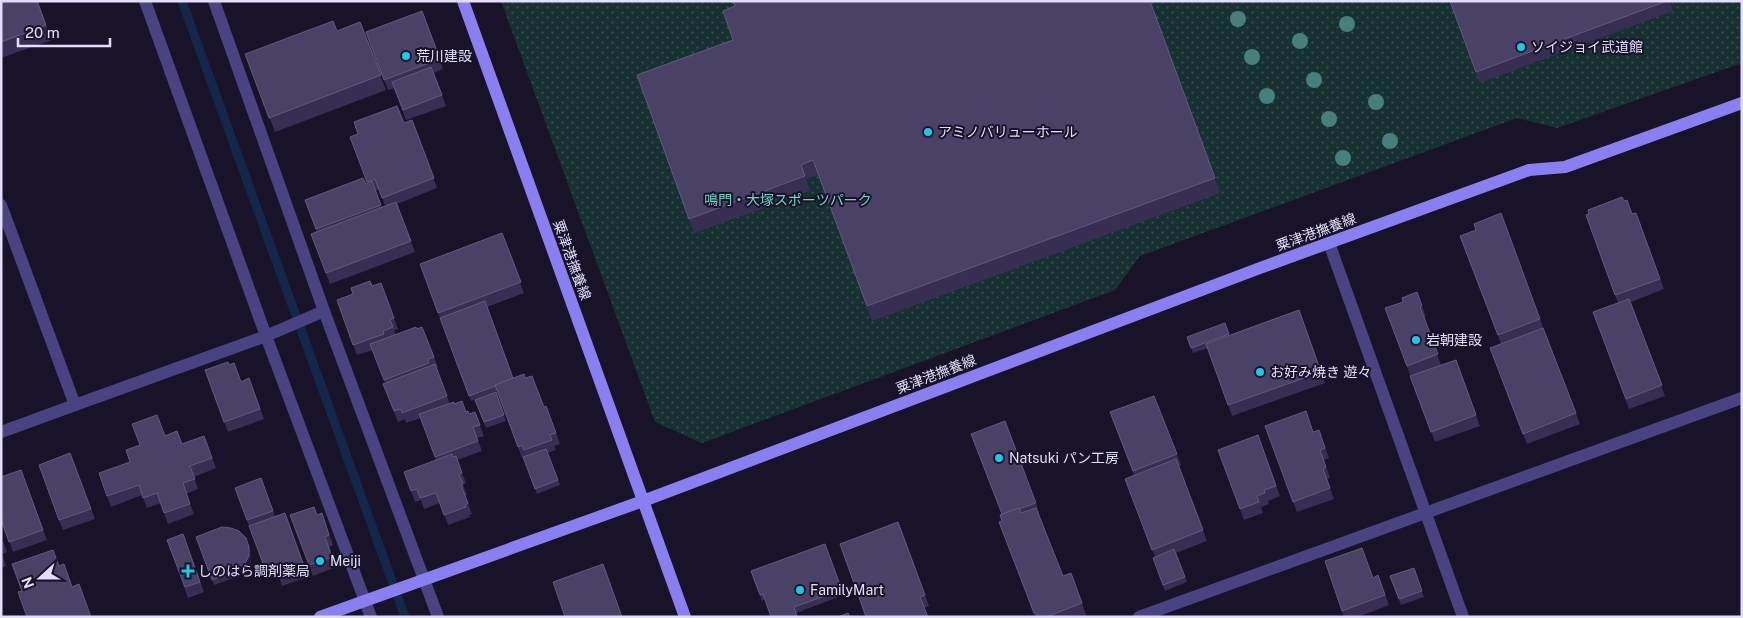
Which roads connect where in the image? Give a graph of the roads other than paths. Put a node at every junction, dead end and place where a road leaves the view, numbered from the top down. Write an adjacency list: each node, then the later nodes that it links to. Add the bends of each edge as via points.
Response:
1 (145, 1): 8 (street)
2 (214, 1): 7 (street)
3 (463, 1): 12 (main road, 粟津港撫養線)
4 (1742, 103): 6 (main road, 粟津港撫養線, via 1565,167 1529,170)
5 (1, 205): 10 (street)
6 (1329, 243): 12 (main road, 粟津港撫養線); 13 (street)
7 (321, 313): 8 (street); 14 (street)
8 (270, 334): 10 (street); 15 (street)
9 (1742, 398): 13 (street)
10 (75, 405): 11 (street)
11 (1, 432)
12 (643, 501): 14 (main road); 19 (main road)
13 (1426, 514): 20 (street); 21 (street)
14 (421, 579): 15 (main road); 18 (street)
15 (368, 600): 16 (main road); 17 (street)
16 (320, 617)
17 (371, 617)
18 (438, 617)
19 (685, 617)
20 (1139, 617)
21 (1463, 617)

